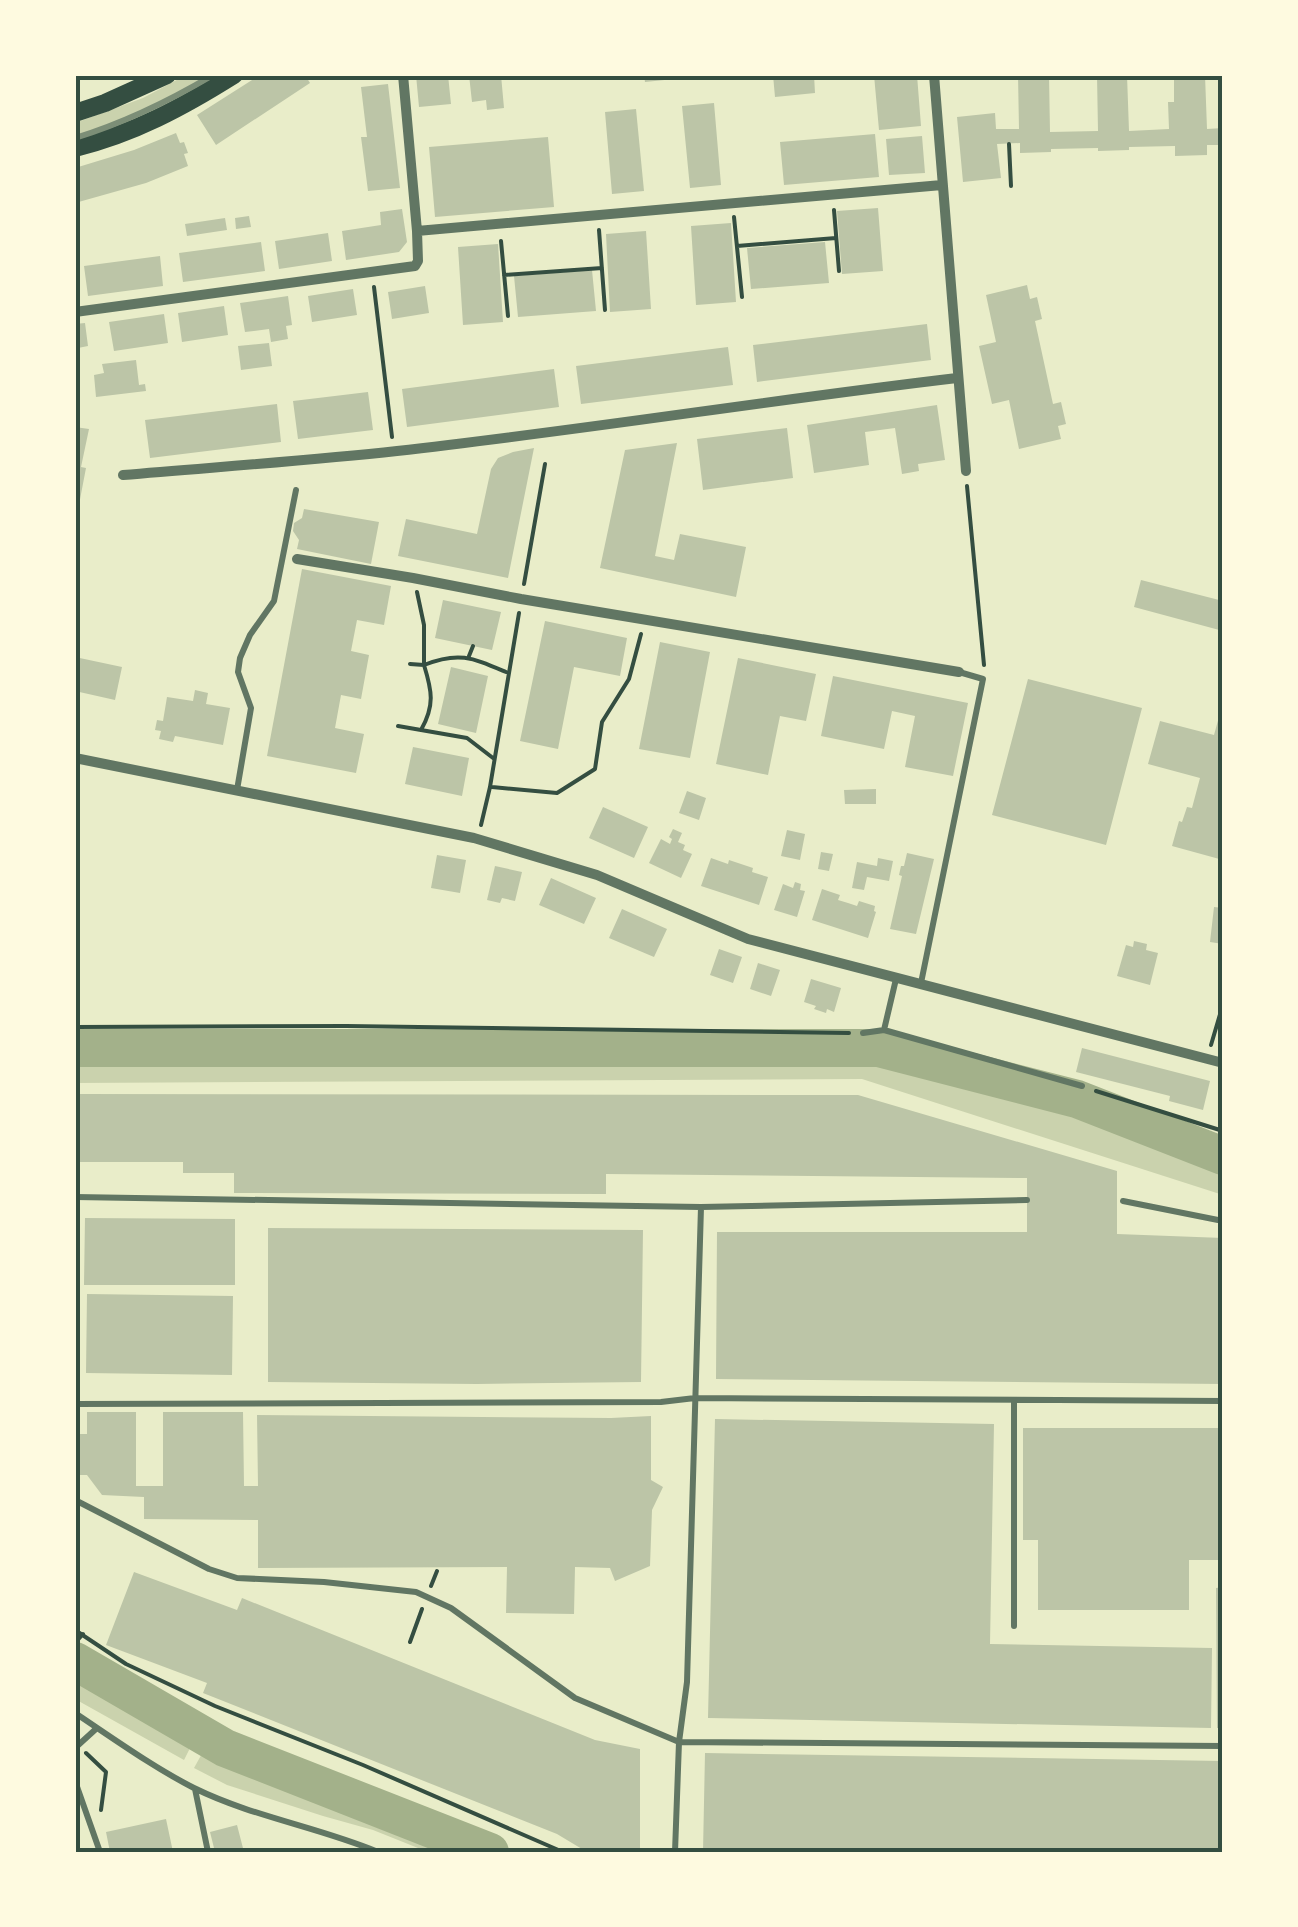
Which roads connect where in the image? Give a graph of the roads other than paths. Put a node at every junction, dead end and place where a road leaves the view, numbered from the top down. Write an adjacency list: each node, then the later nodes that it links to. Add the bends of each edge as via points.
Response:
1 (167, 75): 5 (main road)
2 (234, 75): 6 (main road, via 155,120)
3 (403, 75): 8 (street)
4 (934, 75): 7 (street)
5 (75, 113)
6 (75, 148)
7 (942, 185): 8 (street); 10 (street)
8 (417, 232): 9 (street, via 415,266)
9 (75, 312)
10 (957, 378): 11 (street); 12 (street, via 394,451)
11 (966, 471)
12 (124, 475)
13 (296, 490): 17 (lane, via 274,600 240,658 250,722)
14 (297, 559): 15 (street)
15 (959, 672): 19 (lane, via 983,679)
16 (75, 758): 17 (street)
17 (237, 791): 18 (street, via 478,840 598,875 748,939)
18 (896, 978): 19 (street); 20 (lane)
19 (921, 984): 22 (street)
20 (884, 1030): 21 (lane); 23 (lane)
21 (863, 1033)
22 (1223, 1064)
23 (1082, 1086)
24 (75, 1197): 27 (lane)
25 (1027, 1200): 27 (lane)
26 (1123, 1200): 28 (lane)
27 (702, 1207): 29 (lane)
28 (1223, 1222)
29 (695, 1398): 30 (lane); 32 (lane); 37 (lane, via 688,1682)
30 (1014, 1400): 31 (lane); 34 (lane)
31 (1223, 1401)
32 (75, 1404)
33 (75, 1500): 37 (lane, via 236,1578 426,1596 574,1698)
34 (1014, 1626)
35 (75, 1714): 36 (lane)
36 (98, 1728): 39 (lane); 41 (lane)
37 (678, 1742): 38 (lane); 45 (lane)
38 (1223, 1746)
39 (76, 1747)
40 (75, 1781): 42 (lane)
41 (195, 1788): 43 (lane); 44 (lane)
42 (100, 1852)
43 (208, 1852)
44 (378, 1852)
45 (676, 1852)

